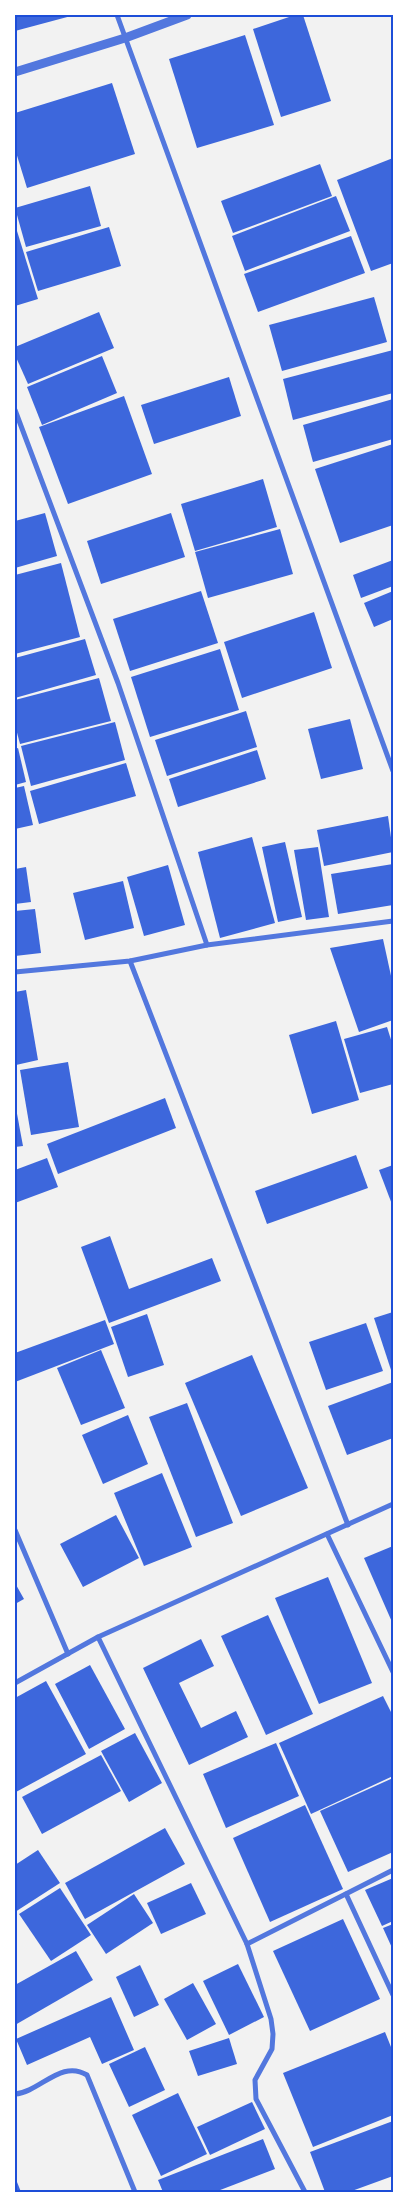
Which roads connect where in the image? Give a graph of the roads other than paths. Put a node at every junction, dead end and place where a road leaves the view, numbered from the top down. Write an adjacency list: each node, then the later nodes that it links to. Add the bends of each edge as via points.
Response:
1 (117, 15): 3 (street)
2 (188, 15): 3 (street)
3 (125, 38): 4 (street); 6 (street)
4 (15, 72)
5 (15, 410): 8 (street, via 118,682)
6 (393, 771)
7 (393, 921): 8 (street)
8 (207, 945): 9 (street)
9 (130, 961): 10 (street); 12 (street)
10 (15, 972)
11 (393, 1504): 12 (street)
12 (348, 1525): 14 (street)
13 (15, 1530): 16 (street)
14 (327, 1534): 15 (street); 17 (street)
15 (98, 1637): 16 (street); 21 (street)
16 (68, 1654): 18 (street)
17 (393, 1672)
18 (15, 1683)
19 (393, 1870): 20 (street)
20 (346, 1894): 21 (street); 22 (street)
21 (247, 1944): 25 (street, via 273,2034 272,2050 256,2080 256,2099)
22 (393, 1995)
23 (15, 2094): 24 (street, via 24,2093 64,2070 78,2070 86,2075)
24 (135, 2192)
25 (305, 2192)

